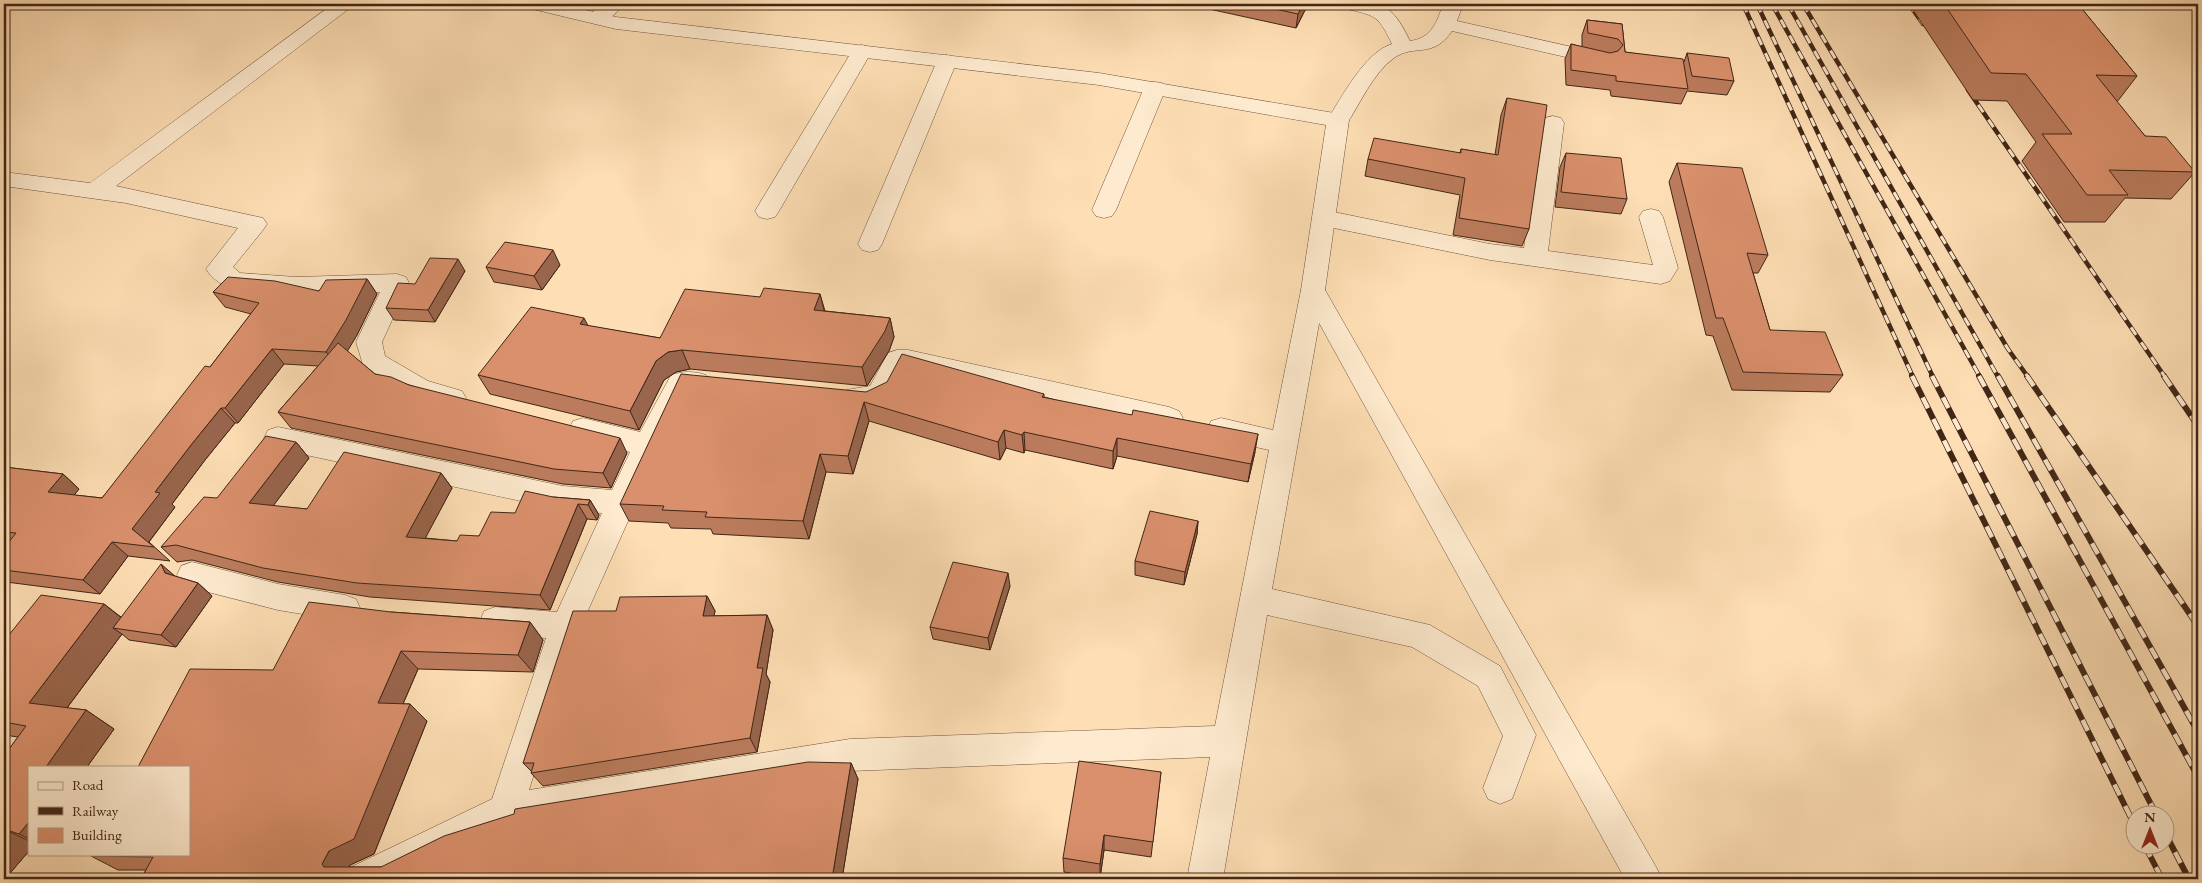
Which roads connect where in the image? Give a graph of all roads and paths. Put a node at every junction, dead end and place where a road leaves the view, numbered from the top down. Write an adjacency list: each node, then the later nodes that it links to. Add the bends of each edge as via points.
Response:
1 (345, 4): 16 (street)
2 (536, 4): 6 (street)
3 (614, 4): 6 (street)
4 (1350, 4): 8 (street, via 1374,8 1387,15)
5 (1453, 4): 7 (street)
6 (596, 18): 9 (street)
7 (1446, 24): 8 (street, via 1436,38 1424,45); 10 (street)
8 (1404, 46): 13 (street, via 1384,56)
9 (862, 51): 11 (street); 18 (street)
10 (1605, 60)
11 (947, 61): 12 (street, via 1099,78); 21 (street)
12 (1155, 88): 13 (street); 17 (street)
13 (1338, 120): 20 (street)
14 (1553, 123): 22 (street)
15 (4, 179): 16 (street)
16 (94, 191): 26 (street, via 126,195 255,224 218,269 234,281 296,286 397,283 369,342 373,361 420,389)
17 (1104, 210)
18 (767, 211)
19 (1651, 217): 22 (street, via 1666,268 1661,275)
20 (1324, 218): 22 (street); 23 (street)
21 (870, 244)
22 (1535, 259)
23 (1313, 290): 29 (street); 42 (street)
24 (719, 384): 30 (street, via 680,382)
25 (833, 395): 29 (street, via 871,398 880,393 897,360 908,360)
26 (477, 403)
27 (562, 424): 30 (street)
28 (278, 438): 31 (street, via 564,498)
29 (1284, 443): 33 (street)
30 (647, 445): 31 (street)
31 (622, 503): 36 (street)
32 (192, 575): 34 (street, via 278,597)
33 (1255, 599): 37 (street); 38 (street, via 1419,636 1489,676 1520,735)
34 (370, 612)
35 (468, 619): 36 (street)
36 (566, 626): 39 (street)
37 (1229, 741): 39 (street, via 850,755); 41 (street)
38 (1500, 788)
39 (505, 810): 40 (street)
40 (363, 879)
41 (1205, 879)
42 (1644, 879)

